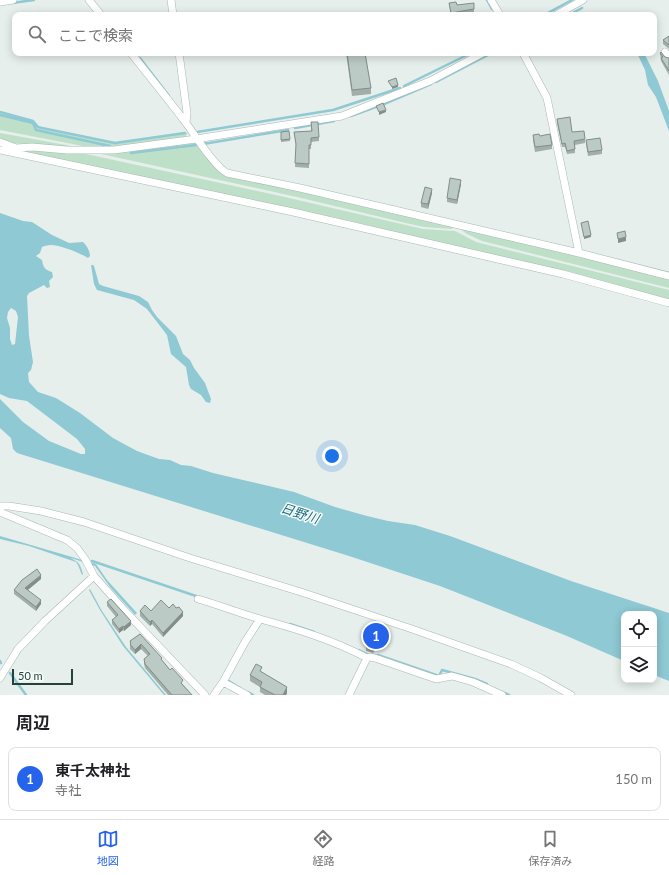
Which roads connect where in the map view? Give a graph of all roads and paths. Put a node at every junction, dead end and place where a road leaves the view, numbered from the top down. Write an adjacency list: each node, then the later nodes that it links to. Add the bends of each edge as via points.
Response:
1 (13, 0): 6 (street)
2 (89, 0): 7 (street)
3 (171, 0): 8 (street)
4 (491, 0): 9 (street)
5 (582, 1): 10 (street)
6 (0, 2)
7 (99, 12)
8 (173, 12)
9 (498, 12)
10 (562, 12)
11 (133, 56): 15 (street)
12 (179, 56): 15 (street, via 188,113)
13 (477, 56): 16 (street, via 430,81 342,116)
14 (524, 56): 20 (street, via 547,98)
15 (186, 122): 16 (street)
16 (197, 139): 19 (street, via 114,150 32,147); 20 (street, via 221,169 230,174)
17 (0, 142): 19 (street)
18 (0, 150): 19 (street)
19 (14, 150): 22 (street, via 563,274)
20 (580, 253): 21 (street)
21 (669, 276)
22 (669, 303)
23 (0, 506): 36 (street, via 84,522 301,592 511,664)
24 (0, 512): 25 (street, via 67,540 77,548)
25 (94, 576): 29 (street, via 44,621 18,649); 32 (street)
26 (198, 599): 27 (street)
27 (260, 619): 28 (street, via 316,635); 30 (street)
28 (367, 658): 34 (street); 35 (street, via 375,658 436,679 452,676)
29 (0, 678)
30 (223, 682): 31 (street); 33 (street)
31 (215, 694)
32 (205, 695)
33 (247, 695)
34 (349, 695)
35 (502, 695)
36 (571, 695)

